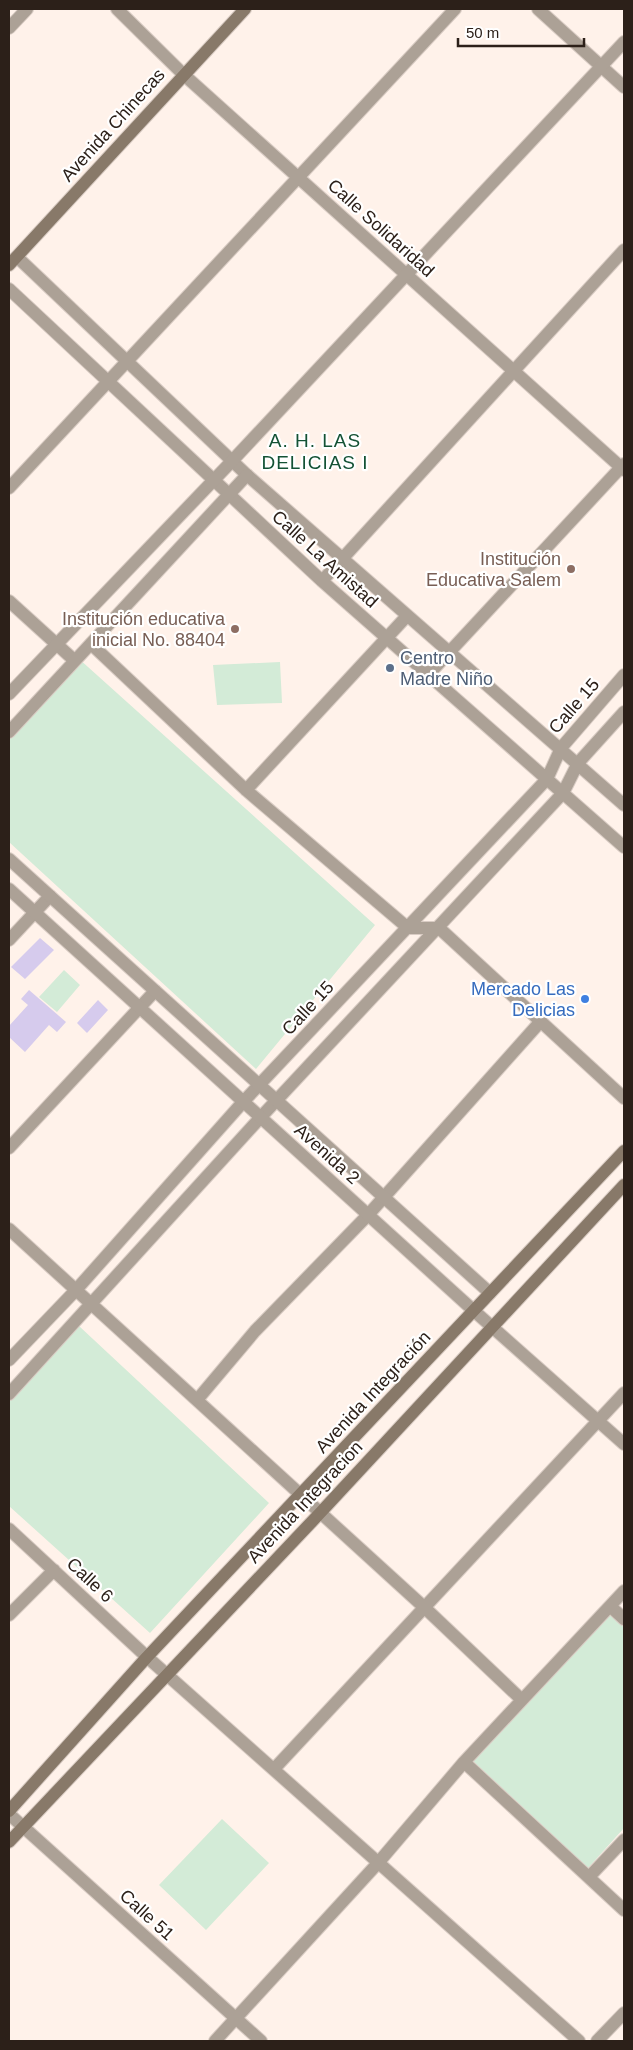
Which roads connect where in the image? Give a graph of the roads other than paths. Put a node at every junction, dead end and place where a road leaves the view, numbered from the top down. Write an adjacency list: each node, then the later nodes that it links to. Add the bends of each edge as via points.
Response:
1 (27, 9): 6 (street)
2 (117, 9): 9 (street, Calle Solidaridad)
3 (245, 9): 9 (main road, Avenida Chinecas)
4 (455, 9): 11 (street)
5 (538, 9): 8 (street)
6 (9, 28)
7 (624, 42): 8 (street)
8 (601, 66): 10 (street); 14 (street)
9 (183, 74): 11 (street, Calle Solidaridad); 13 (main road, Avenida Chinecas)
10 (624, 87)
11 (298, 177): 14 (street, Calle Solidaridad); 16 (street)
12 (624, 250): 17 (street)
13 (11, 257): 16 (street, Calle La Amistad)
14 (407, 275): 17 (street, Calle Solidaridad); 19 (street)
15 (9, 289): 18 (street, Calle La Amistad)
16 (127, 361): 18 (street); 19 (street, Calle La Amistad)
17 (514, 371): 20 (street, Calle Solidaridad); 25 (street)
18 (108, 381): 22 (street, Calle La Amistad); 23 (street)
19 (232, 461): 21 (street, Calle La Amistad); 22 (street)
20 (623, 467): 32 (street)
21 (247, 475): 24 (street); 25 (street, Calle La Amistad)
22 (213, 481): 24 (street, Calle La Amistad); 30 (street)
23 (9, 488)
24 (228, 495): 26 (street, Calle La Amistad); 31 (street)
25 (343, 558): 26 (street); 28 (street, Calle La Amistad)
26 (322, 581): 29 (street, Calle La Amistad)
27 (9, 601): 30 (street)
28 (406, 617): 29 (street); 32 (street, Calle La Amistad)
29 (385, 638): 34 (street, Calle La Amistad); 42 (street)
30 (57, 642): 33 (street); 36 (street)
31 (91, 644): 33 (street); 42 (street)
32 (449, 653): 34 (street); 39 (street, Calle La Amistad)
33 (74, 660): 38 (street)
34 (429, 674): 41 (street, Calle La Amistad)
35 (624, 675): 39 (street, Calle 15)
36 (9, 694)
37 (624, 712): 40 (street)
38 (9, 732)
39 (561, 748): 40 (street, Calle La Amistad); 41 (street, Calle 15)
40 (578, 762): 43 (street); 44 (street, Calle La Amistad)
41 (547, 779): 43 (street, Calle La Amistad); 50 (street, Calle 15)
42 (246, 790): 50 (street)
43 (563, 793): 45 (street, Calle La Amistad); 51 (street)
44 (624, 805)
45 (624, 847)
46 (9, 859): 48 (street, Avenida 2)
47 (9, 889): 49 (street, Avenida 2)
48 (50, 896): 49 (street); 53 (street, Avenida 2)
49 (35, 913): 52 (street); 54 (street, Avenida 2)
50 (408, 928): 51 (street); 56 (street, Calle 15)
51 (439, 928): 55 (street); 58 (street)
52 (9, 940)
53 (155, 991): 54 (street); 56 (street, Avenida 2)
54 (139, 1007): 59 (street, Avenida 2); 61 (street)
55 (541, 1021): 57 (street); 64 (street)
56 (260, 1085): 58 (street, Avenida 2); 59 (street, Calle 15)
57 (624, 1098)
58 (277, 1101): 60 (street); 64 (street, Avenida 2)
59 (243, 1102): 60 (street, Avenida 2); 67 (street, Calle 15)
60 (260, 1118): 65 (street, Avenida 2); 69 (street)
61 (9, 1148)
62 (624, 1151): 68 (main road, Avenida Integración)
63 (624, 1185): 71 (main road, Avenida Integracion)
64 (383, 1197): 65 (street); 68 (street, Avenida 2)
65 (368, 1215): 70 (street, Avenida 2); 75 (street, via 255,1331)
66 (9, 1229): 67 (street)
67 (76, 1290): 69 (street); 72 (street, Calle 15)
68 (490, 1293): 70 (main road, Avenida Integración)
69 (92, 1304): 74 (street); 75 (street)
70 (473, 1310): 71 (street, Avenida 2); 78 (main road, Avenida Integración)
71 (492, 1327): 76 (street, Avenida 2); 79 (main road, Avenida Integracion)
72 (9, 1360)
73 (624, 1393): 76 (street)
74 (9, 1394)
75 (197, 1400): 78 (street)
76 (597, 1422): 77 (street, Avenida 2); 84 (street)
77 (624, 1444)
78 (302, 1494): 79 (street); 87 (main road, Avenida Integración)
79 (321, 1512): 84 (street); 88 (main road, Avenida Integracion)
80 (9, 1529): 81 (street, Calle 6)
81 (54, 1570): 85 (street); 87 (street, Calle 6)
82 (624, 1591): 83 (street)
83 (610, 1606): 86 (street); 89 (street)
84 (425, 1608): 89 (street); 91 (street)
85 (9, 1615)
86 (624, 1619)
87 (147, 1657): 88 (street, Calle 6); 92 (main road, Avenida Integración)
88 (166, 1674): 91 (street, Calle 6); 93 (main road, Avenida Integracion)
89 (522, 1700): 90 (street)
90 (464, 1762): 96 (street); 97 (street)
91 (274, 1769): 96 (street, Calle 6)
92 (9, 1812): 93 (street, Calle 51)
93 (23, 1827): 95 (main road, Avenida Integracion); 100 (street, Calle 51)
94 (624, 1840): 97 (street)
95 (9, 1842)
96 (378, 1863): 100 (street); 103 (street, Calle 6)
97 (589, 1877): 98 (street)
98 (624, 1910)
99 (624, 2013): 104 (street)
100 (236, 2019): 101 (street); 102 (street, Calle 51)
101 (215, 2041)
102 (261, 2041)
103 (579, 2041)
104 (597, 2041)

